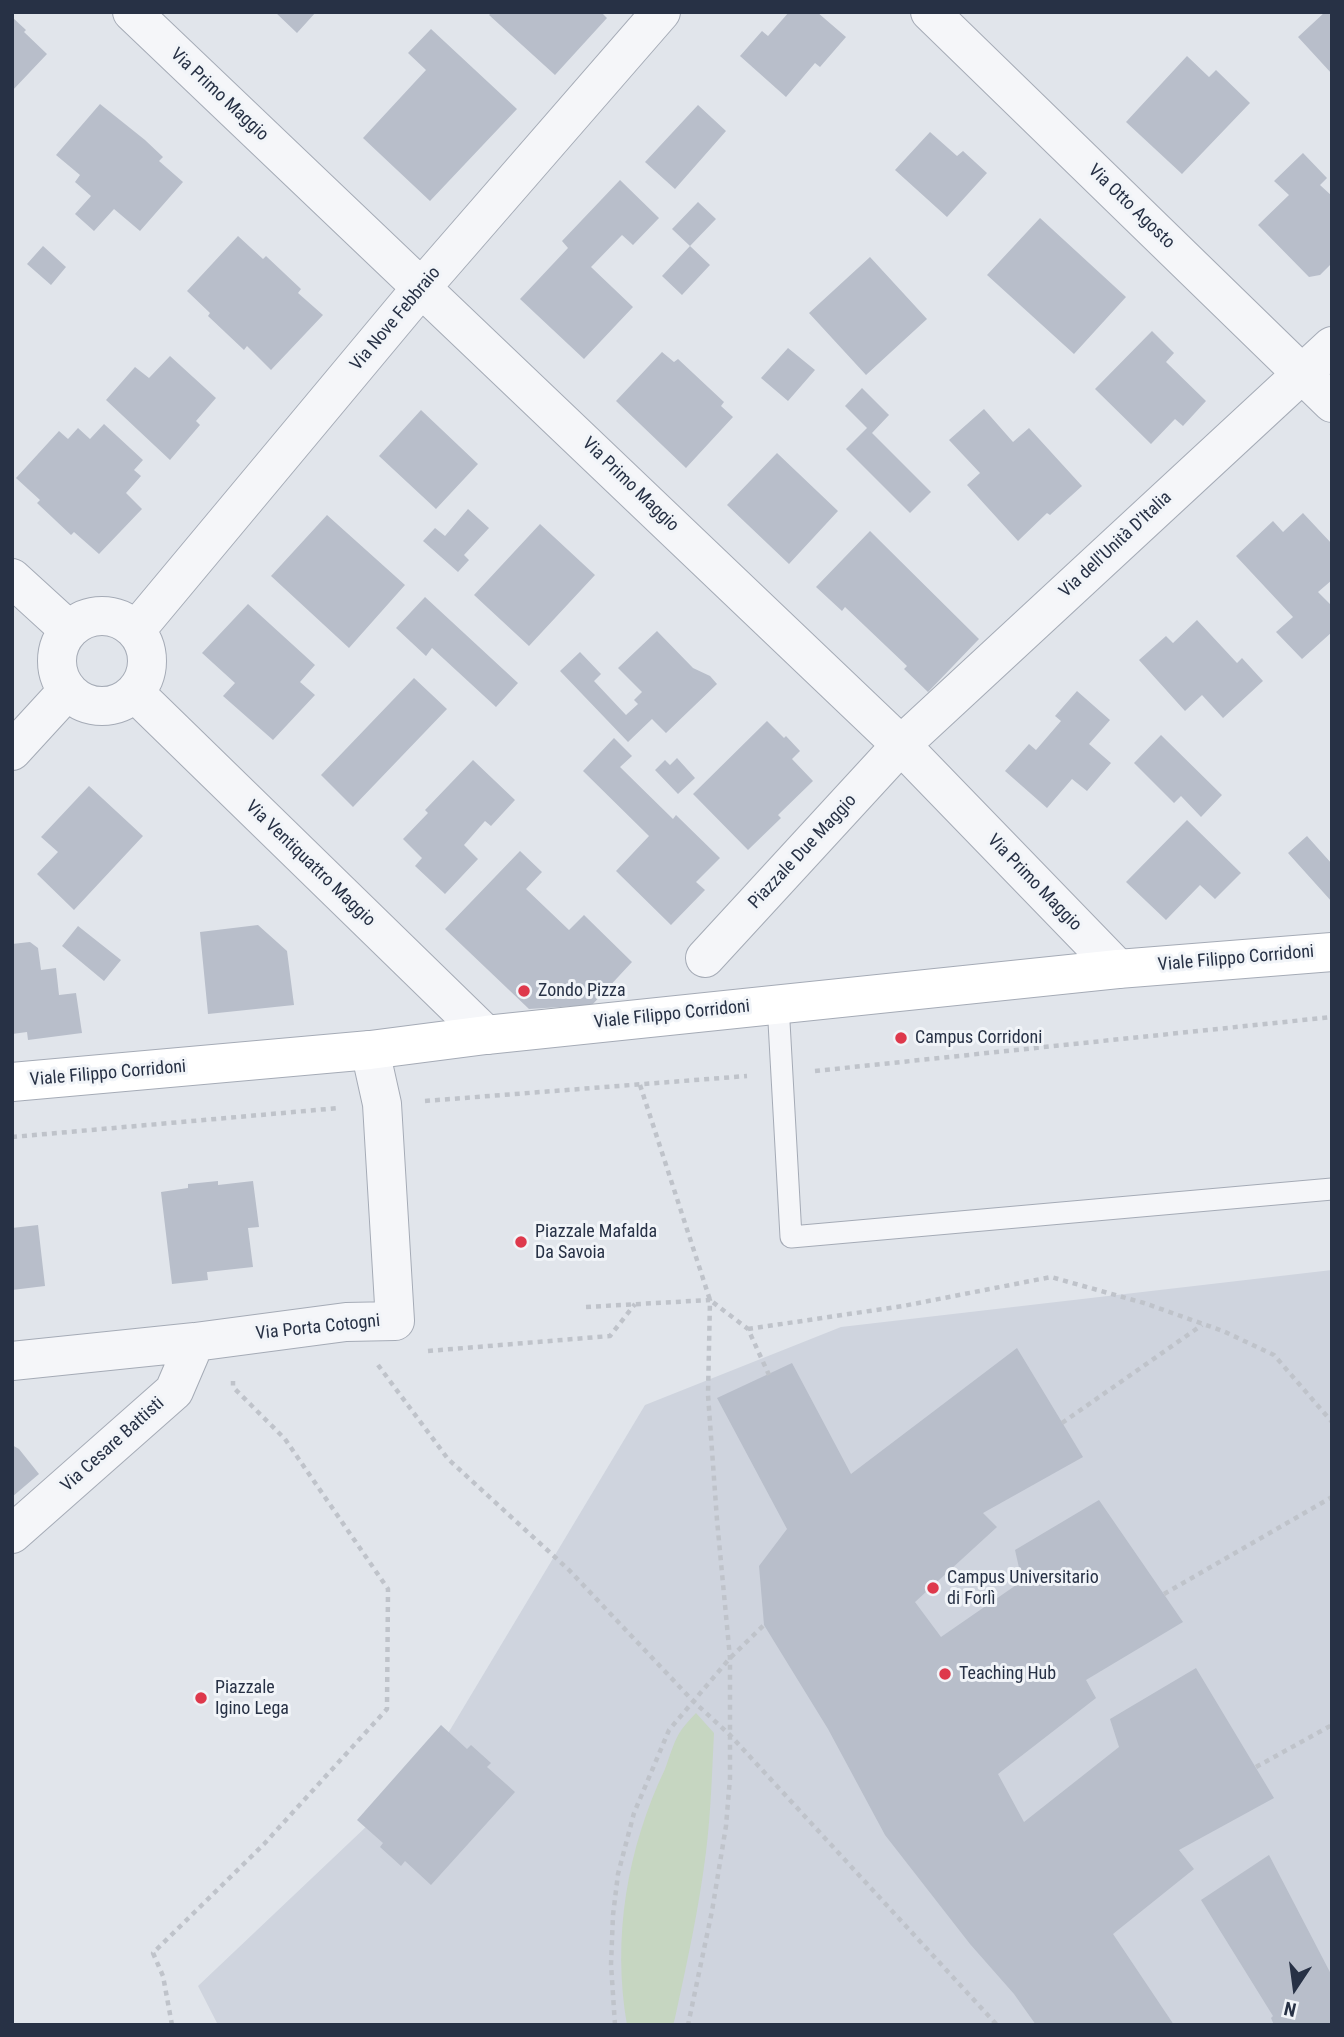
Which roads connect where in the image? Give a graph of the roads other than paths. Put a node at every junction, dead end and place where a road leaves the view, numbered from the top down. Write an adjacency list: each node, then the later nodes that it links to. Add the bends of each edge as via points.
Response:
1 (132, 12): 4 (street, Via Primo Maggio)
2 (661, 12): 4 (street, Via Nove Febbraio)
3 (930, 12): 6 (street, Via Otto Agosto)
4 (422, 287): 10 (street, Via Nove Febbraio); 13 (street, Via Primo Maggio)
5 (1332, 346): 6 (street, Via dell'Unità D'Italia)
6 (1301, 372): 7 (street, Via Otto Agosto); 13 (street, Via dell'Unità D'Italia)
7 (1332, 403)
8 (12, 578): 9 (street)
9 (69, 630): 10 (street, via 95,616 110,616); 11 (street, via 57,653 60,679)
10 (136, 630): 12 (street, via 144,642 147,668)
11 (67, 691): 12 (street, via 79,700 108,706); 14 (street)
12 (135, 693): 19 (street, Via Ventiquattro Maggio)
13 (901, 745): 16 (street, Piazzale Due Maggio); 17 (street, Via Primo Maggio)
14 (12, 751)
15 (1332, 952): 17 (main road, Viale Filippo Corridoni)
16 (705, 958)
17 (1118, 969): 18 (main road, Viale Filippo Corridoni)
18 (778, 1004): 19 (main road, Viale Filippo Corridoni); 22 (lane, via 791,1237)
19 (486, 1035): 20 (main road, Viale Filippo Corridoni)
20 (370, 1050): 21 (main road, Viale Filippo Corridoni); 23 (street, Via Porta Cotogni, via 382,1104 395,1321 346,1322)
21 (12, 1082)
22 (1332, 1189)
23 (195, 1342): 24 (street, Via Porta Cotogni); 25 (street, Via Cesare Battisti, via 174,1391)
24 (12, 1361)
25 (12, 1535)

